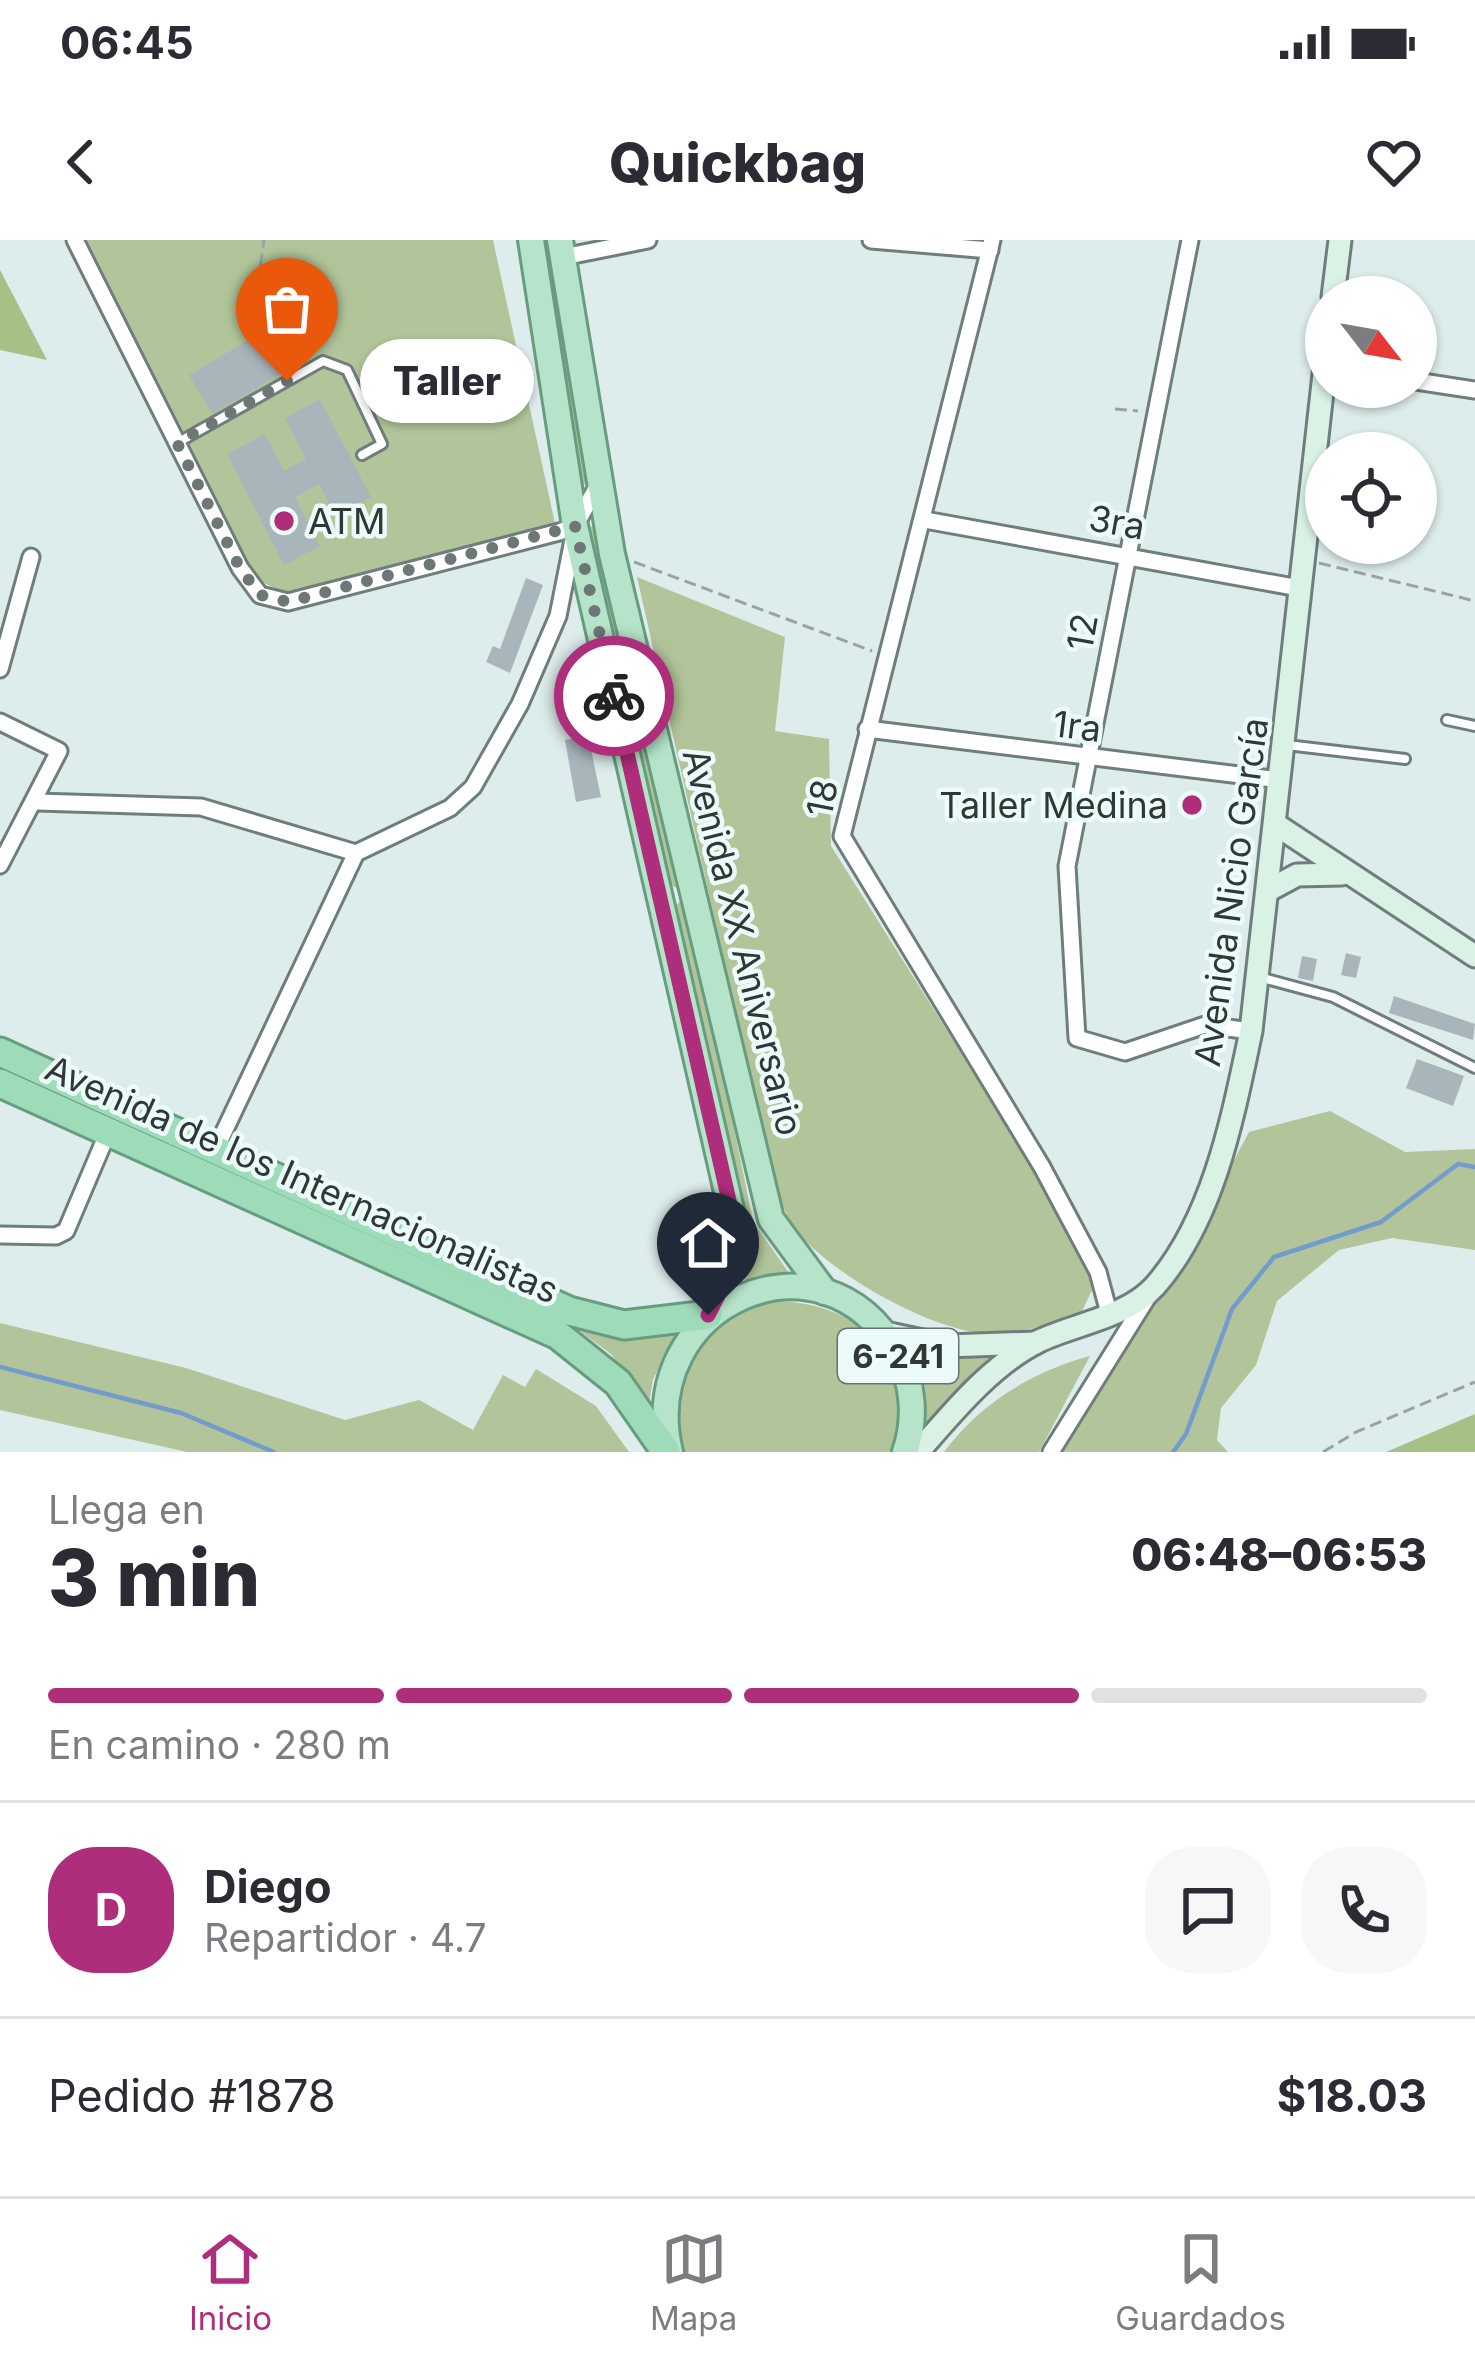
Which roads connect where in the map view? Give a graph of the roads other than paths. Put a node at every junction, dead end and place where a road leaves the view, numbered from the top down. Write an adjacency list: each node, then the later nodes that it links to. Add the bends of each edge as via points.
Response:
1 (75, 240): 13 (street)
2 (531, 240): 17 (main road, Avenida XX Aniversario)
3 (648, 240): 8 (street)
4 (871, 240): 7 (street)
5 (1190, 240): 18 (street, 12)
6 (1340, 240): 9 (main road)
7 (991, 245): 16 (street, 18)
8 (561, 249): 15 (main road, Avenida XX Aniversario / 6-241)
9 (1336, 276)
10 (1437, 384): 11 (street)
11 (1475, 390)
12 (1320, 408): 20 (main road, Avenida Nicio García)
13 (177, 443): 14 (lane, via 323,361 347,370 382,444); 17 (street, via 240,568 260,595 288,602)
14 (362, 455)
15 (597, 487): 17 (street); 47 (main road, Avenida XX Aniversario / 6-241, via 771,1219)
16 (925, 520): 18 (street, 3ra); 25 (street, 18)
17 (575, 526): 33 (street, via 558,616 473,788 450,808); 49 (main road, Avenida XX Aniversario, via 735,1227 729,1274)
18 (1127, 554): 20 (street, 3ra); 27 (street, 12)
19 (31, 556): 21 (street)
20 (1298, 588): 26 (main road, Avenida Nicio García)
21 (0, 669)
22 (1447, 719): 24 (lane)
23 (0, 722): 30 (street, via 58,747)
24 (1475, 726)
25 (866, 729): 27 (street, 1ra); 48 (street, 18, via 842,836 1042,1167 1098,1272)
26 (1286, 745): 28 (lane); 29 (main road, Avenida Nicio García)
27 (1090, 758): 29 (street, 1ra); 39 (street, 12, via 1067,866 1077,1038 1125,1052 1205,1025)
28 (1405, 759)
29 (1280, 780): 31 (main road, Avenida Nicio García)
30 (37, 802): 32 (street); 33 (street, via 201,807)
31 (1278, 826): 35 (main road); 36 (main road, Avenida Nicio García)
32 (4, 846): 34 (street)
33 (356, 854): 44 (street)
34 (0, 866)
35 (1349, 875): 36 (main road, via 1323,870); 37 (main road)
36 (1269, 890): 38 (main road, Avenida Nicio García)
37 (1471, 947)
38 (1258, 976): 39 (main road, Avenida Nicio García); 41 (lane, via 1333,997)
39 (1250, 1031): 46 (main road, Avenida Nicio García, via 1202,1206)
40 (0, 1052): 44 (highway, Avenida de los Internacionalistas)
41 (1475, 1068)
42 (0, 1083): 43 (highway, Avenida de los Internacionalistas)
43 (108, 1132): 44 (highway, Avenida de los Internacionalistas); 45 (street, via 66,1231)
44 (209, 1162): 49 (highway, Avenida de los Internacionalistas, via 569,1311 624,1325); 52 (highway, Avenida de los Internacionalistas, via 558,1334 618,1383)
45 (0, 1235)
46 (1154, 1288): 48 (main road); 55 (street)
47 (825, 1292): 49 (main road, 6-241, via 784,1286 744,1294); 50 (main road, 6-241)
48 (1109, 1313): 51 (main road)
49 (708, 1315): 52 (main road, Avenida XX Aniversario, via 682,1345 666,1382)
50 (885, 1333): 51 (main road, via 946,1346); 53 (main road, 6-241, via 905,1368 913,1407)
51 (1035, 1343): 54 (main road, via 972,1393)
52 (668, 1452)
53 (905, 1452)
54 (918, 1452)
55 (1051, 1452)

